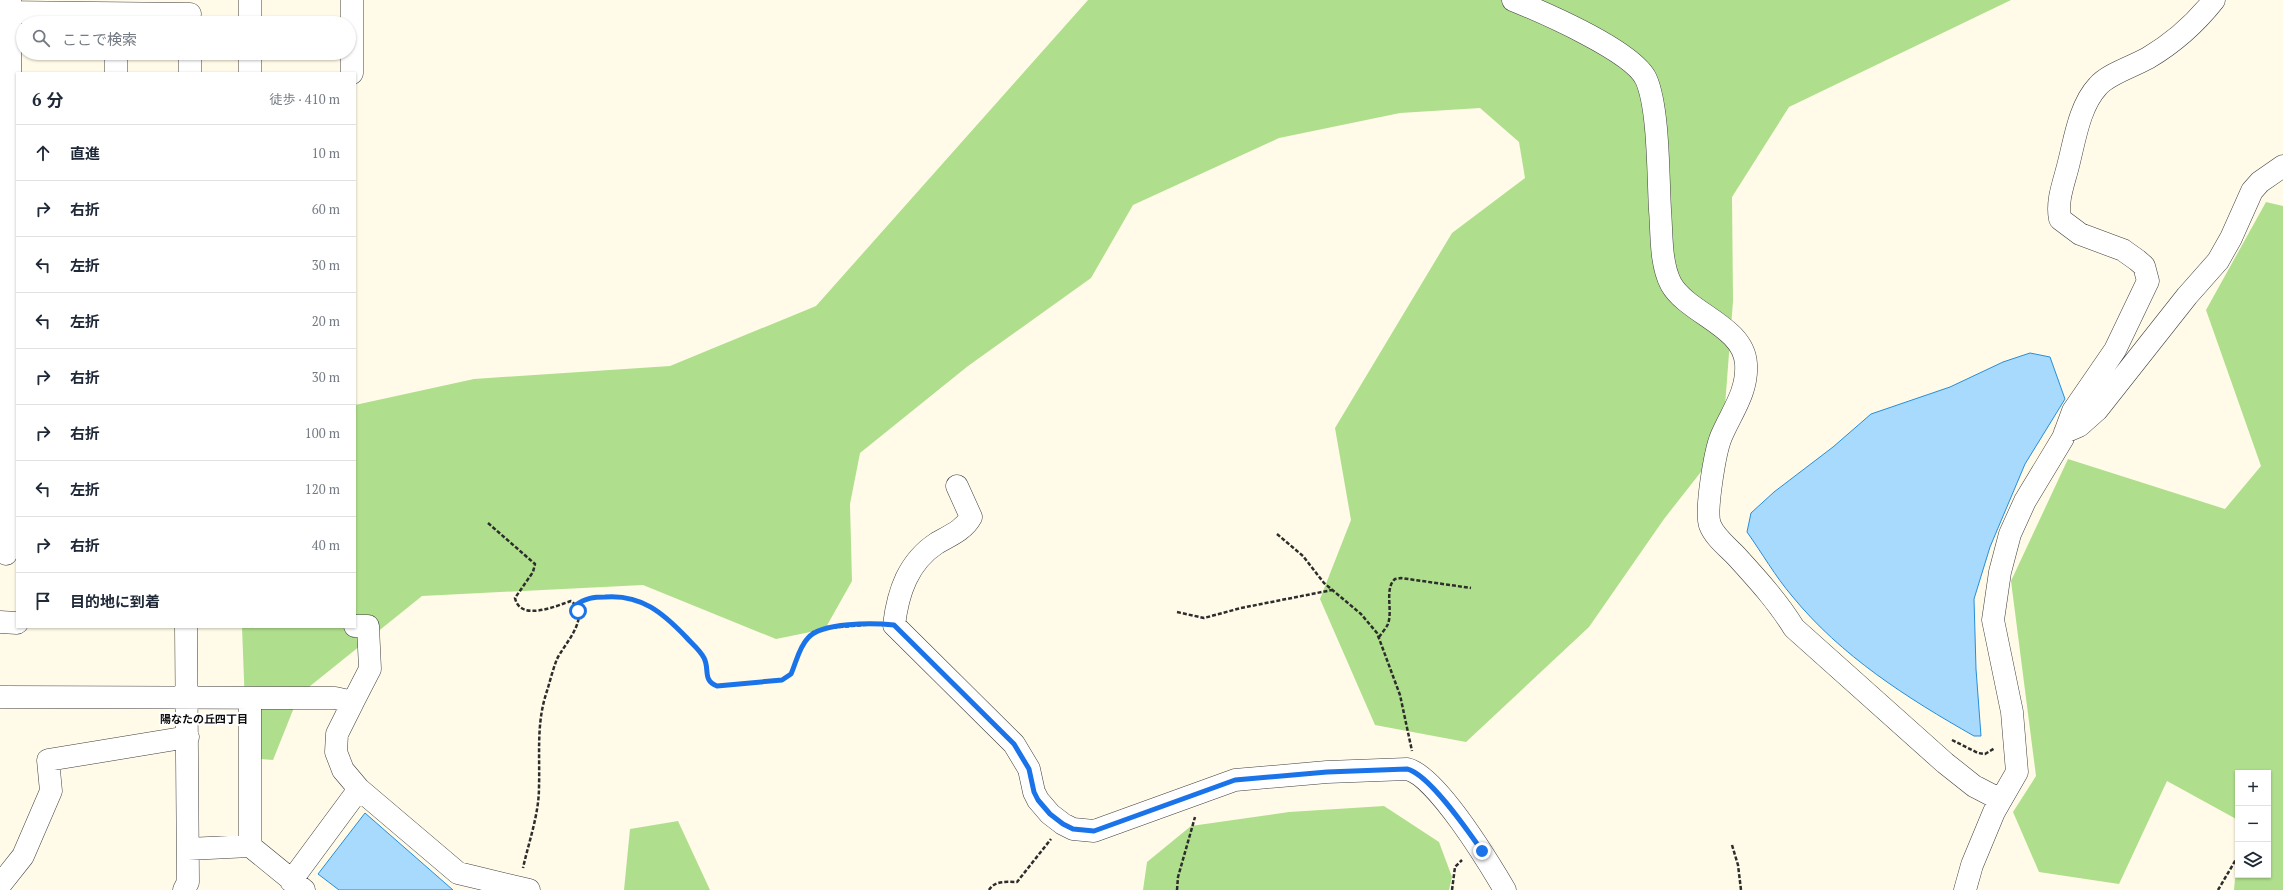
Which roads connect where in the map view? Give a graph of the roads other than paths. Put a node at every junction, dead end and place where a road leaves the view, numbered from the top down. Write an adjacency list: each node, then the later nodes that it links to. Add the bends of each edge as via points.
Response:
1 (250, 0): 8 (street)
2 (352, 0): 9 (street)
3 (1513, 0): 33 (street, via 1564,22 1613,49 1642,72 1646,79 1653,115 1667,273 1671,284 1679,293 1731,335 1745,354 1743,388 1736,411 1720,440 1714,468 1708,516 1715,534 1778,604 1794,628 1944,764 1974,786)
4 (2214, 0): 20 (street, via 2197,22 2178,38 2148,58 2098,85 2079,125 2059,204 2060,219 2080,234 2123,250 2144,266 2148,281 2115,350 2079,400 2066,424)
5 (7, 8): 6 (street); 19 (street)
6 (116, 12): 7 (street)
7 (190, 12)
8 (250, 16)
9 (352, 16)
10 (116, 60): 14 (street)
11 (190, 60): 15 (street)
12 (250, 60): 16 (street)
13 (352, 60): 17 (street)
14 (116, 72)
15 (190, 72)
16 (250, 72)
17 (352, 72)
18 (2283, 166): 20 (street, via 2252,191 2218,261 2097,410 2079,426)
19 (9, 276): 22 (street)
20 (2065, 432): 33 (street, via 2010,534 1995,595 1995,636 2012,712 2017,761 2017,772)
21 (957, 486): 40 (street, via 971,516 954,534 936,544 908,572 896,605 894,625 1014,744 1029,769 1038,800 1063,824 1073,829 1094,831 1235,780 1327,772 1414,770 1447,805 1482,852)
22 (8, 554)
23 (0, 622): 24 (street)
24 (16, 623)
25 (361, 626): 30 (street, via 370,669)
26 (186, 628): 29 (street)
27 (0, 697): 29 (street)
28 (250, 698): 29 (street); 30 (street, via 335,698); 34 (street)
29 (187, 699): 31 (street)
30 (353, 702): 32 (street, via 337,734 336,752 343,770)
31 (188, 737): 35 (street); 36 (street, via 48,760 51,791 23,856)
32 (360, 789): 37 (street); 38 (street, via 458,873)
33 (2001, 800): 41 (street, via 1972,865)
34 (250, 846): 35 (street); 37 (street)
35 (188, 849): 39 (street, via 188,882)
36 (0, 885)
37 (298, 885)
38 (523, 889)
39 (184, 890)
40 (1505, 890)
41 (1965, 890)

